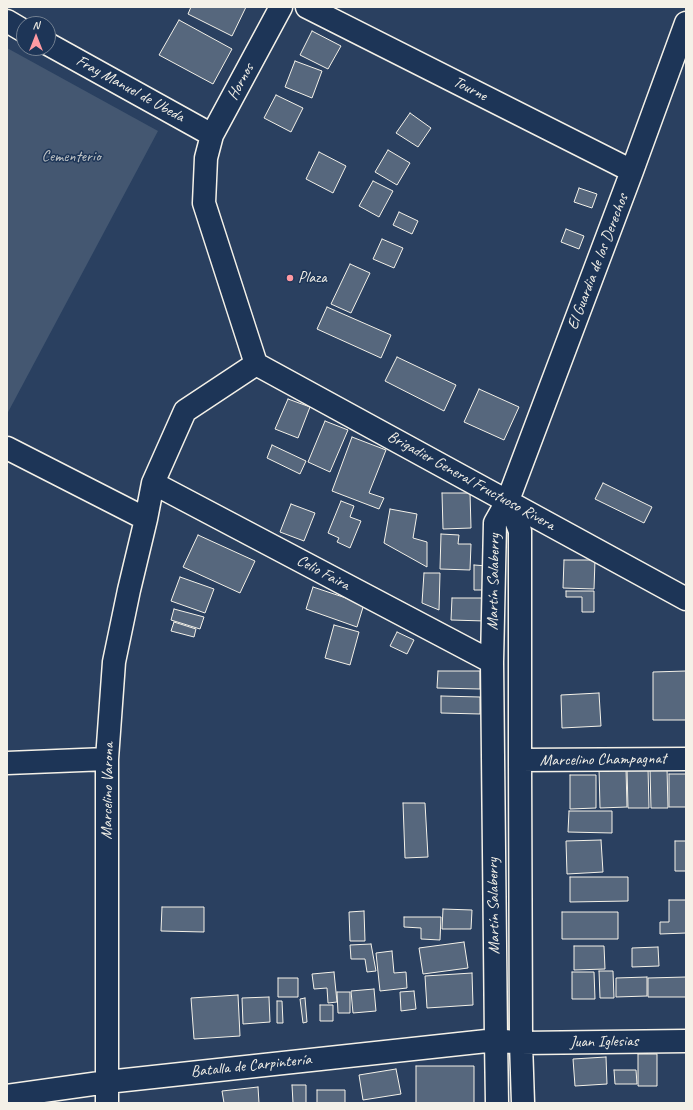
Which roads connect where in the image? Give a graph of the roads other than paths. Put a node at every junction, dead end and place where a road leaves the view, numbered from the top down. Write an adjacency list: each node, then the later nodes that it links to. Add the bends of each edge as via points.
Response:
1 (281, 7): 7 (street, Hornos)
2 (307, 7): 8 (street, Tourne)
3 (7, 21): 5 (street)
4 (686, 23): 8 (street, El Guardia de los Derechos)
5 (16, 26)
6 (56, 48): 7 (street, Fray Manuel de Ubeda)
7 (212, 135): 9 (street, Hornos, via 206,158 204,203)
8 (632, 171): 12 (street, El Guardia de los Derechos)
9 (256, 364): 11 (street, Marcelino Varona, via 185,411); 12 (street, Brigadier General Fructuoso Rivera)
10 (7, 448): 13 (street)
11 (153, 483): 13 (street, Marcelino Varona); 15 (street, Celio Faira)
12 (508, 500): 14 (street, Brigadier General Fructuoso Rivera); 15 (street, Martín Salaberry, via 495,523); 18 (street, Martín Salaberry, via 520,531)
13 (146, 519): 16 (street, Marcelino Varona, via 114,662)
14 (686, 599)
15 (492, 662): 20 (street, Martín Salaberry)
16 (107, 759): 19 (street); 23 (street, Marcelino Varona)
17 (686, 759): 18 (street, Marcelino Champagnat)
18 (520, 760): 22 (street, Martín Salaberry)
19 (7, 763)
20 (496, 1040): 22 (street, Batalla de Carpintería); 23 (street, Batalla de Carpintería); 25 (street, Martín Salaberry)
21 (686, 1041): 22 (street, Juan Iglesias)
22 (521, 1043): 26 (street, Martín Salaberry)
23 (107, 1092): 24 (street, Batalla de Carpintería)
24 (7, 1096)
25 (497, 1103)
26 (523, 1103)

